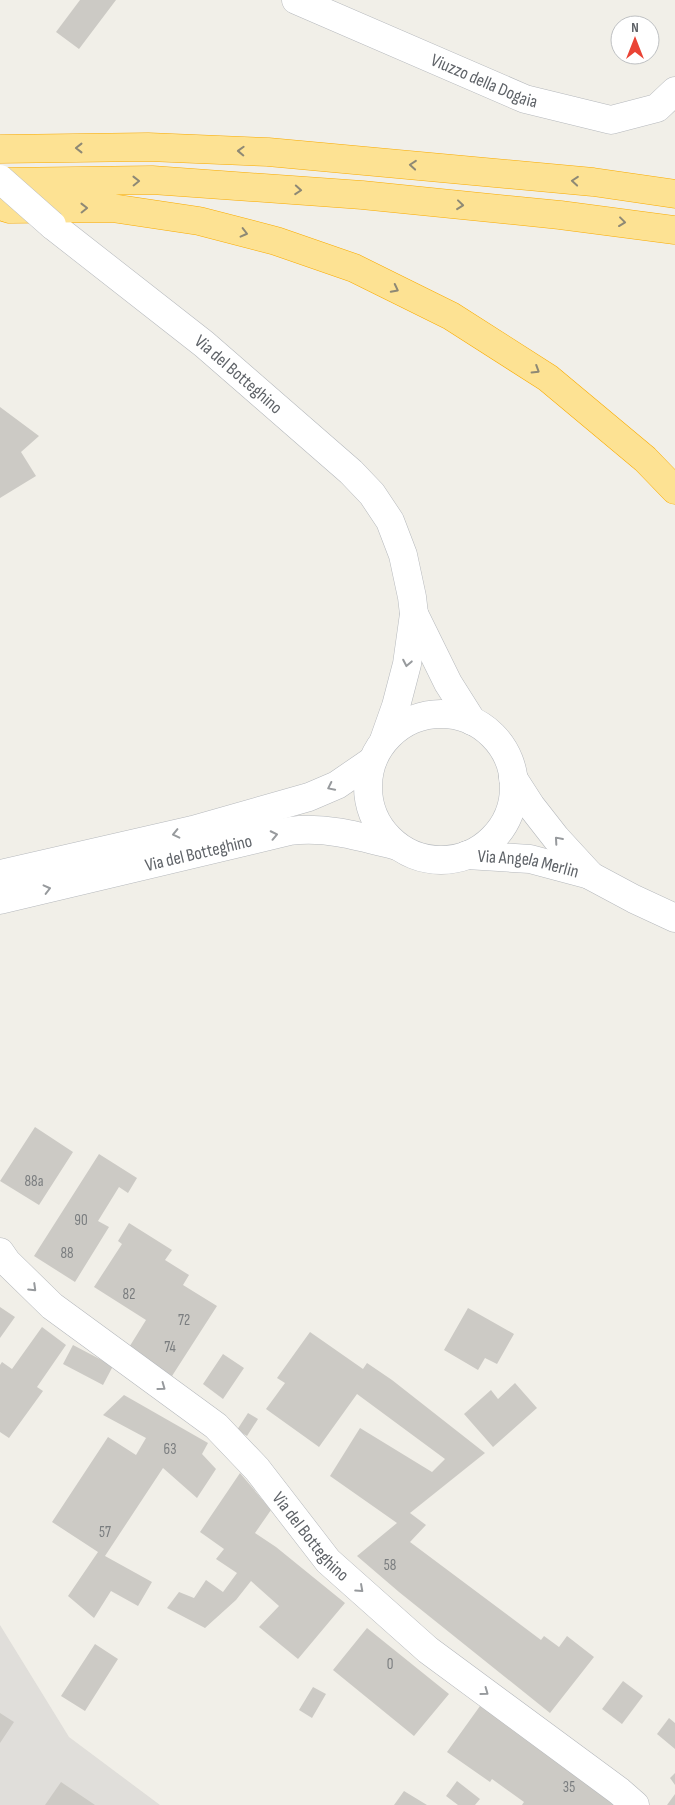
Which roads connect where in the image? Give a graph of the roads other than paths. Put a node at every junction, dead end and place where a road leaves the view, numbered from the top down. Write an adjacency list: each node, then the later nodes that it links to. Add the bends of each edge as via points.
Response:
1 (296, 0): 2 (street, Viuzzo della Dogaia, via 525,99 611,120 657,108)
2 (675, 91)
3 (0, 149): 5 (highway, one-way to 3, via 593,182 268,152 148,147)
4 (0, 180): 7 (highway, one-way to 7, via 152,180 362,195); 9 (street, Via del Botteghino, bridge, via 204,344 363,484 396,534)
5 (675, 194)
6 (0, 206): 8 (highway, one-way to 8, via 10,209 112,208 199,222 276,241 354,268 450,316 548,378 645,459)
7 (675, 230)
8 (675, 490)
9 (414, 614): 10 (street, Via del Botteghino, via 448,683); 11 (street, Via del Botteghino, one-way to 11, via 407,664 396,706)
10 (472, 721): 11 (street, Via del Botteghino, via 454,715 424,716 403,724); 12 (street, Via del Botteghino, via 500,744)
11 (378, 751): 13 (street, Via del Botteghino, via 367,789 374,817); 15 (street, Via del Botteghino, one-way to 15, via 337,785 309,797 193,830)
12 (513, 778): 14 (street, Via del Botteghino, via 512,802 504,824 488,843); 16 (street, Via Angela Merlin, one-way to 12, via 556,838)
13 (398, 846): 14 (street, Via del Botteghino, via 431,859); 17 (street, Via del Botteghino, one-way to 13, via 290,831 336,832)
14 (466, 855): 16 (street, Via Angela Merlin, via 530,859)
15 (0, 874)
16 (591, 876): 18 (street, Via Angela Merlin)
17 (0, 900)
18 (675, 918)
19 (0, 1252): 20 (street, Via del Botteghino, one-way to 20, via 52,1306 216,1426 257,1469 328,1561 428,1650)
20 (636, 1805)

